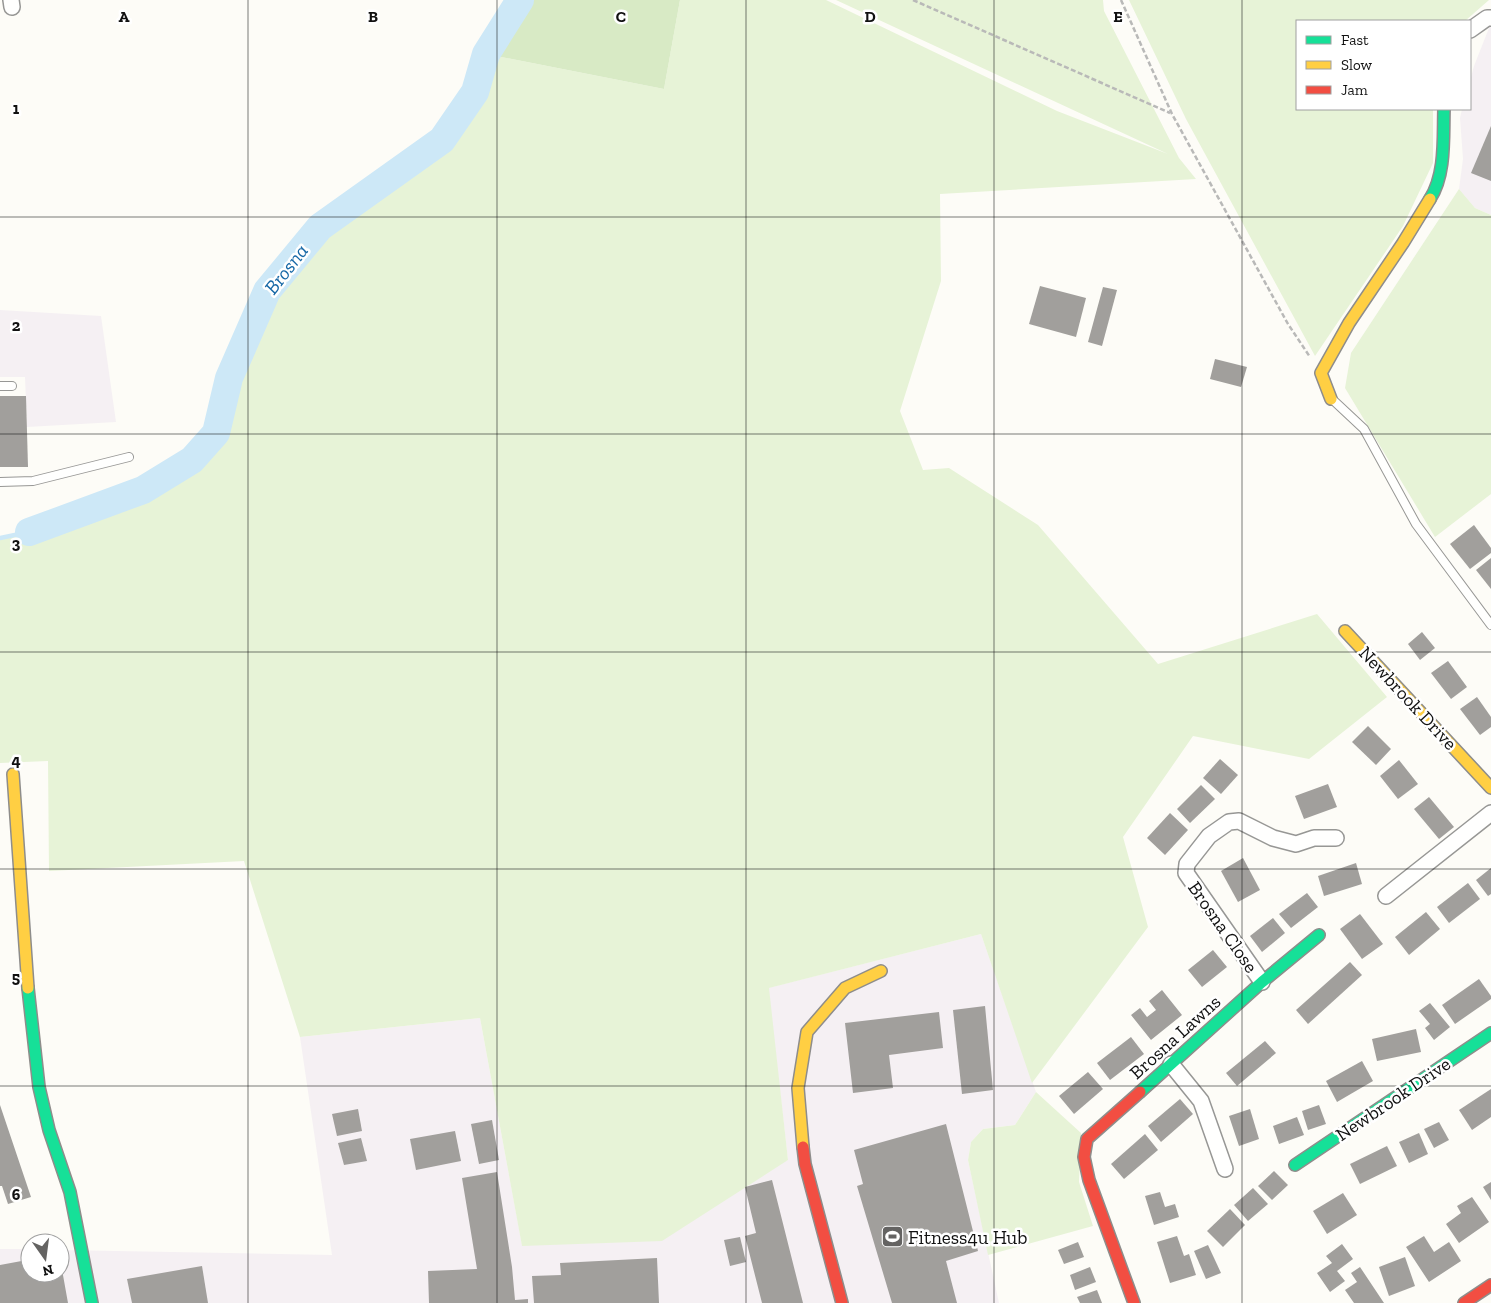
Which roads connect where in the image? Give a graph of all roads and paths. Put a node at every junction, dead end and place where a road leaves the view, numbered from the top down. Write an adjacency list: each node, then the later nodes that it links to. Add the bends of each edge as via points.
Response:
1 (913, 0): 6 (path)
2 (1121, 0): 6 (path)
3 (1491, 18): 4 (street)
4 (1471, 29)
5 (1444, 110): 7 (street, via 1442,159 1435,191 1349,323)
6 (1172, 114): 7 (path, via 1288,324)
7 (1321, 373): 10 (street)
8 (0, 386): 9 (lane)
9 (12, 386)
10 (1331, 399): 13 (lane, via 1364,429 1416,524)
11 (129, 457): 12 (lane, via 34,481)
12 (0, 482)
13 (1491, 625)
14 (1346, 631): 16 (street, Newbrook Drive)
15 (9, 774): 28 (street, via 39,1087 49,1130 70,1192)
16 (1491, 788)
17 (1491, 813): 19 (street)
18 (1336, 838): 22 (street, Brosna Close, via 1314,838 1296,844 1273,838 1239,821 1229,822 1209,836 1187,864 1186,873)
19 (1386, 896)
20 (1319, 935): 22 (street, Brosna Lawns)
21 (881, 971): 29 (street, via 845,988 807,1032 798,1088 805,1164)
22 (1262, 982): 24 (street, Brosna Lawns)
23 (1491, 1033): 25 (street, Newbrook Drive)
24 (1171, 1064): 26 (street, via 1201,1101); 30 (street, Brosna Lawns, via 1087,1139 1084,1157 1089,1180)
25 (1295, 1165)
26 (1226, 1169)
27 (1491, 1285): 31 (street)
28 (92, 1303)
29 (842, 1303)
30 (1134, 1303)
31 (1464, 1303)

